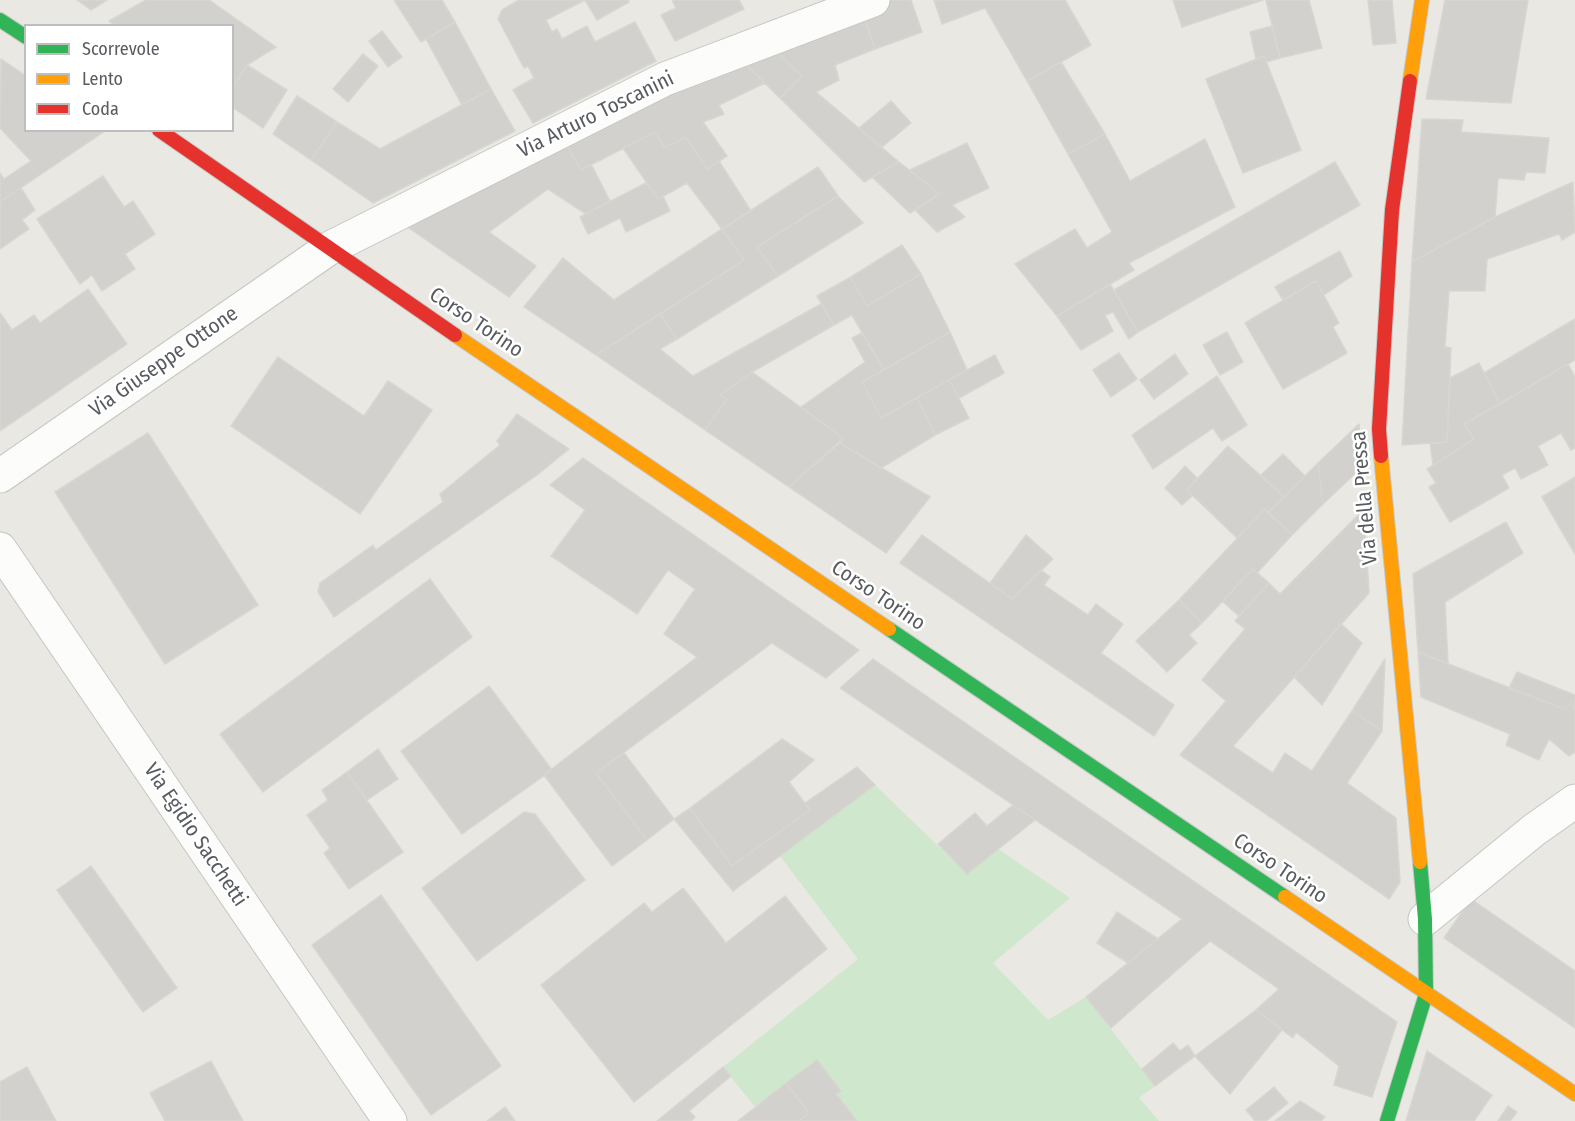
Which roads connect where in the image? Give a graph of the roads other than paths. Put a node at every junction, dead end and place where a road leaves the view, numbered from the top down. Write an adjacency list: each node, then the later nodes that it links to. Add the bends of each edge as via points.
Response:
1 (873, 0): 6 (street, Via Arturo Toscanini, via 665,79)
2 (1422, 0): 10 (main road, Via della Pressa, via 1392,210 1379,429)
3 (0, 20): 4 (main road)
4 (24, 37)
5 (162, 132): 6 (main road, Corso Torino)
6 (328, 249): 7 (street, Via Giuseppe Ottone); 11 (main road, Corso Torino)
7 (0, 476)
8 (0, 549): 13 (street, Via Egidio Sacchetti)
9 (1575, 801): 10 (street)
10 (1425, 920): 11 (main road, Via della Pressa)
11 (1426, 994): 12 (main road, Corso Torino); 14 (main road, Via della Pressa)
12 (1575, 1094)
13 (390, 1121)
14 (1387, 1121)

